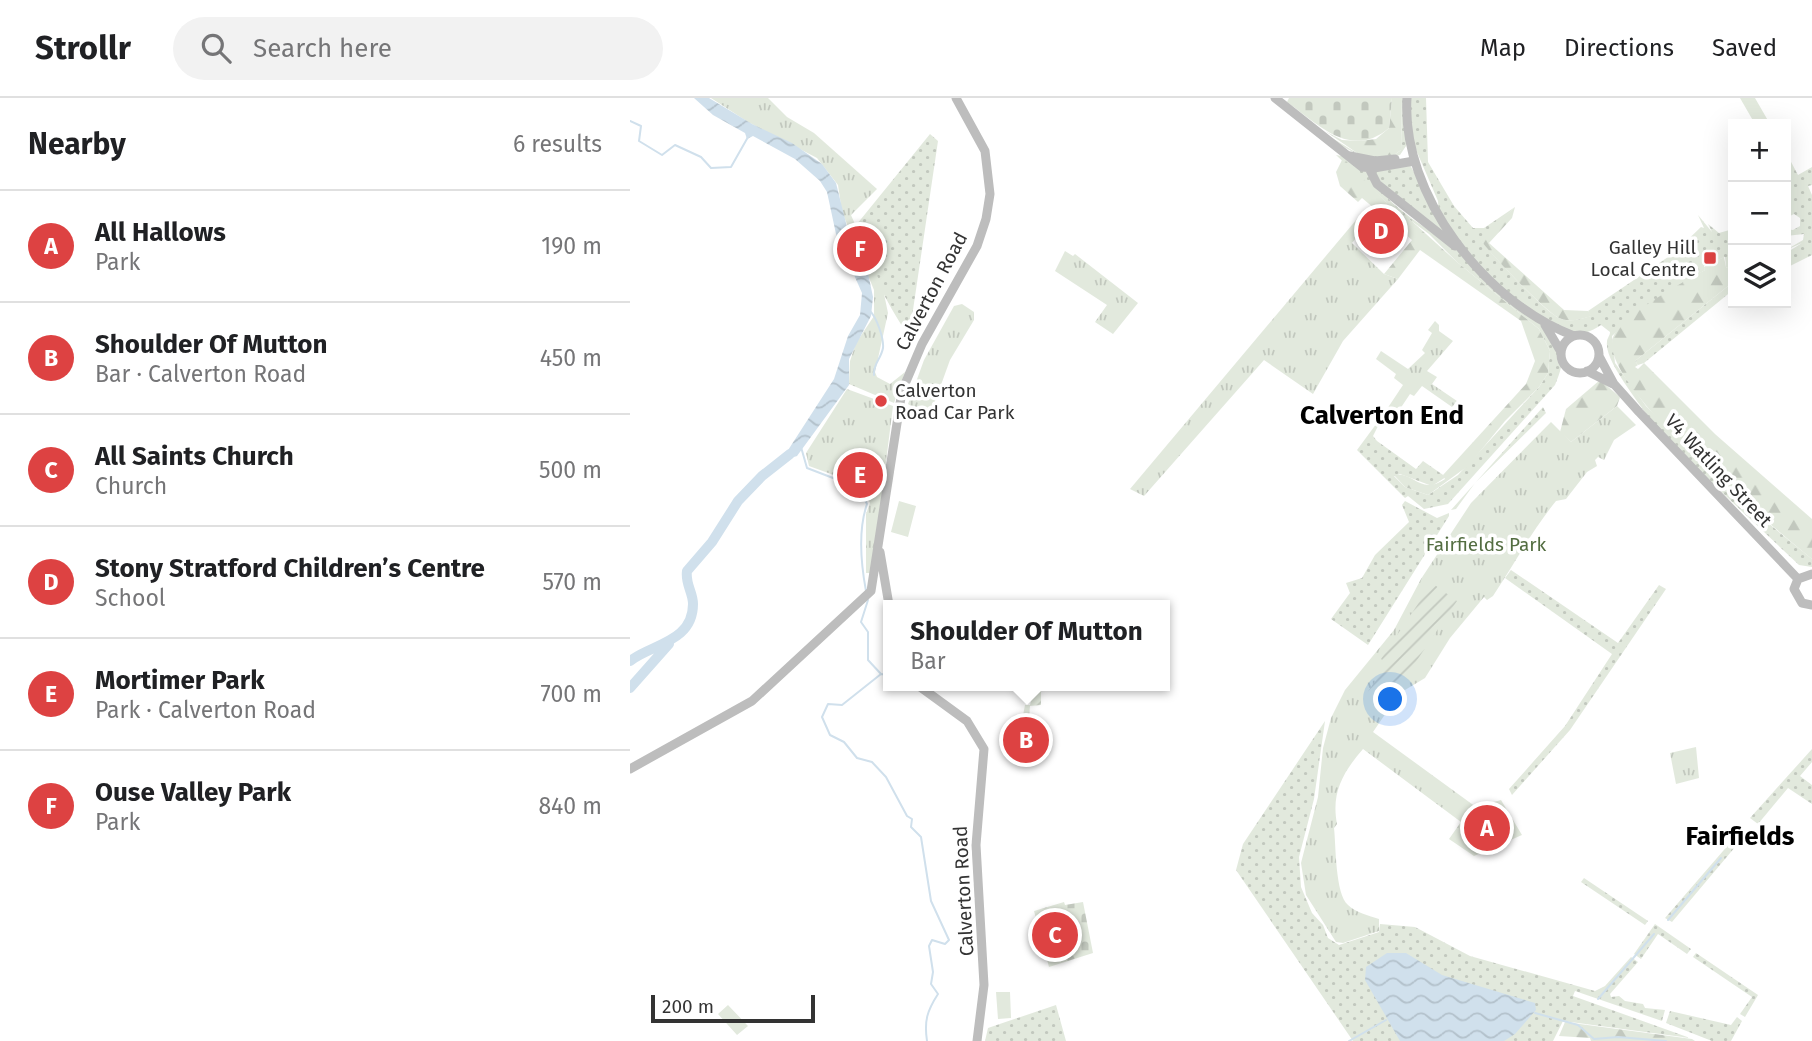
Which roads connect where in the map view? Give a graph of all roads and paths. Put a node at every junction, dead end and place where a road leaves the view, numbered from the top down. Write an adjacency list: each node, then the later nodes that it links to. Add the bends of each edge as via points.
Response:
1 (956, 98): 14 (street, Calverton Road, via 985,151 990,194 986,219 977,246 904,384)
2 (1275, 98): 4 (street)
3 (1407, 98): 5 (street)
4 (1346, 154): 5 (street, via 1375,161); 6 (street, via 1353,163)
5 (1413, 158): 6 (street); 7 (street)
6 (1369, 169): 7 (street, via 1377,184 1419,220)
7 (1444, 234): 8 (street)
8 (1545, 325): 9 (street); 10 (street)
9 (1574, 336): 10 (street); 11 (street, via 1591,339)
10 (1561, 352): 12 (street, via 1569,369)
11 (1599, 356): 12 (street); 13 (street, V4 Watling Street)
12 (1587, 371): 13 (street, V4 Watling Street)
13 (1614, 384): 16 (street, V4 Watling Street)
14 (878, 547): 17 (street); 20 (street, Calverton Road, via 866,597 752,701)
15 (1812, 575): 16 (street)
16 (1798, 579): 18 (street, V4 Watling Street, via 1797,599)
17 (888, 600)
18 (1812, 605)
19 (926, 691): 21 (street, Calverton Road, via 967,721 984,748 976,845 984,985)
20 (630, 769)
21 (976, 1041)

